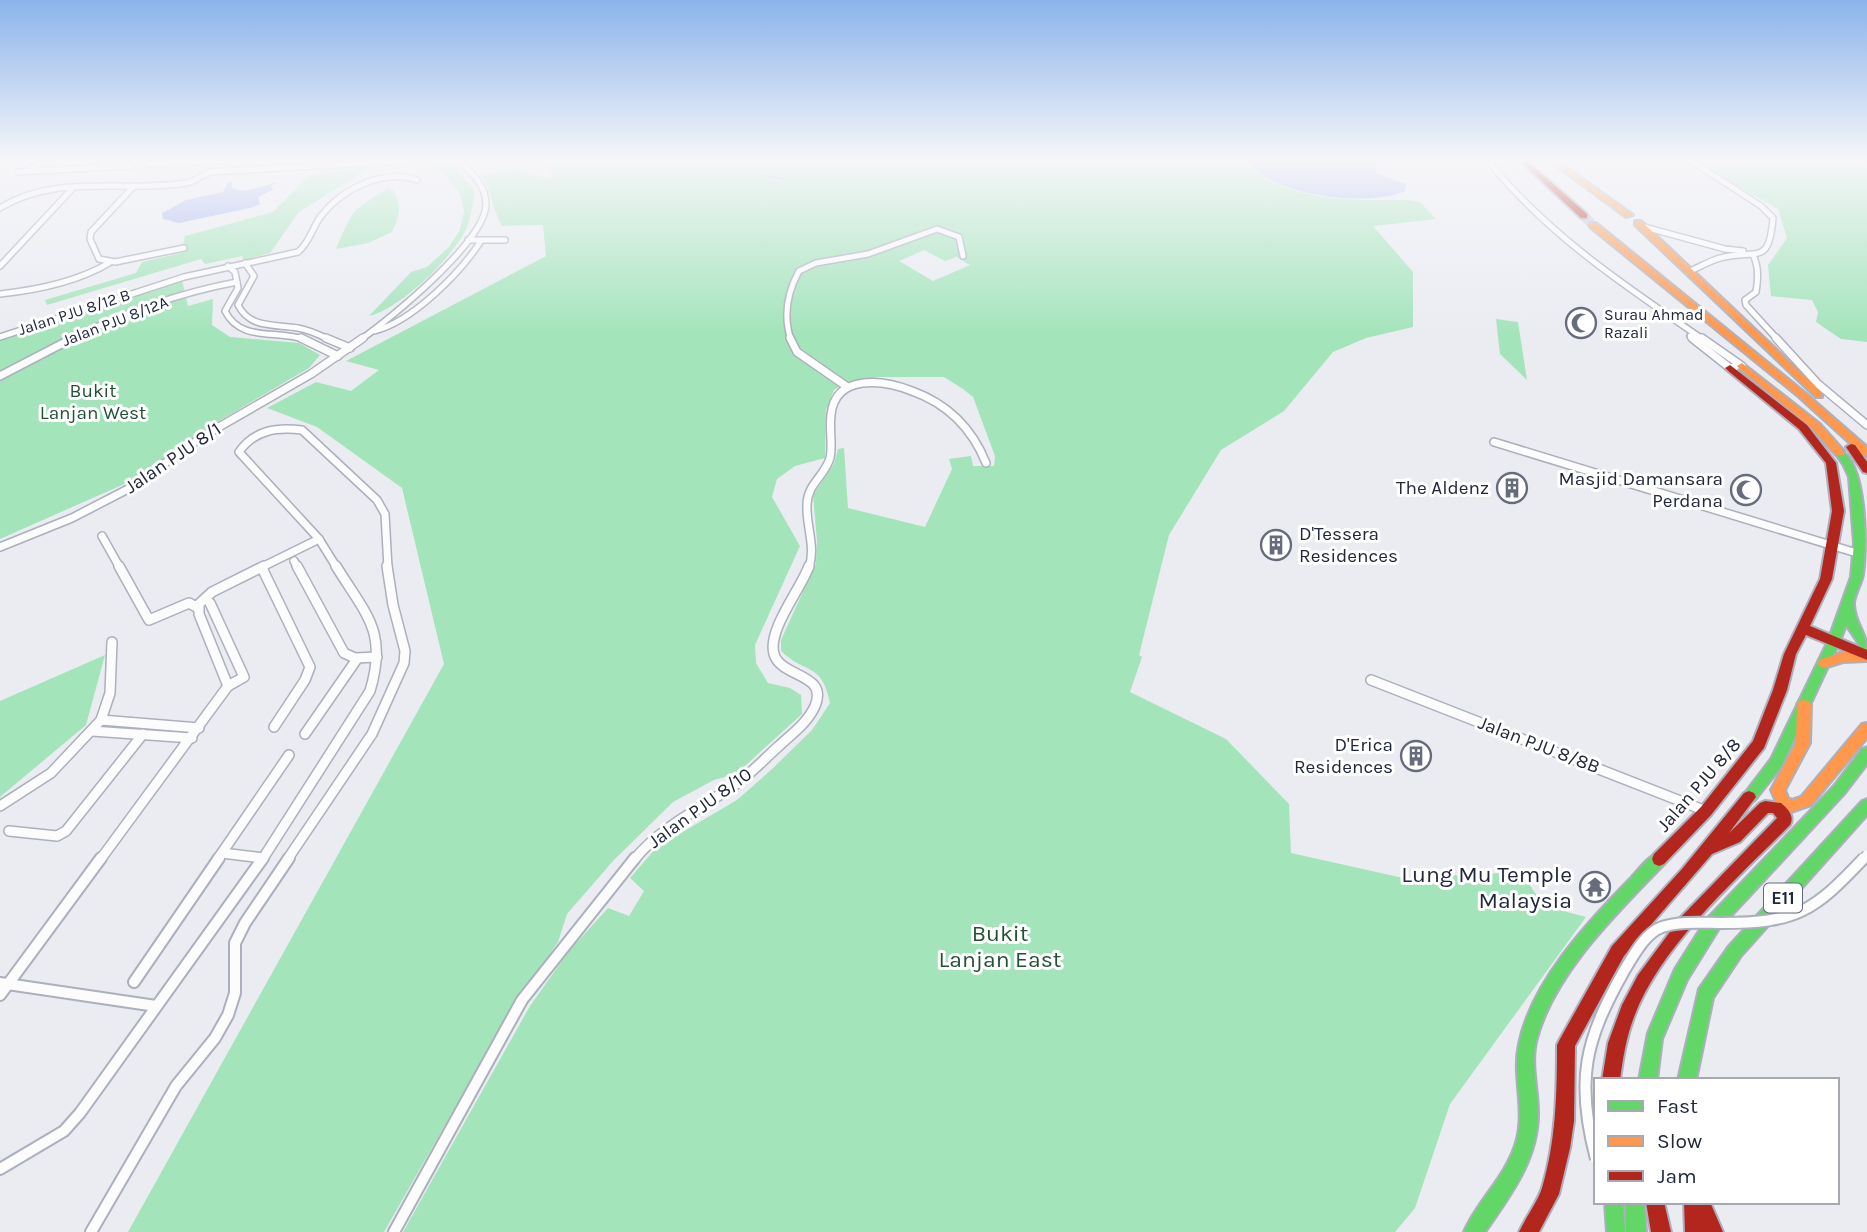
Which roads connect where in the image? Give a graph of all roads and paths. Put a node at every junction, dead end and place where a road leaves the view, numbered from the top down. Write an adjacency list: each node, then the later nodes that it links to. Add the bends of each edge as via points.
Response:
1 (45, 217): 19 (street)
2 (106, 217): 17 (street, via 90,235 99,259)
3 (322, 217): 18 (street, Jalan PJU 8/12 B, via 303,249)
4 (482, 217): 10 (street)
5 (1538, 217): 26 (street)
6 (1584, 217): 36 (main road)
7 (1631, 217): 9 (main road)
8 (1771, 217): 14 (street, via 1771,243)
9 (1636, 221): 14 (street, via 1725,249); 21 (main road)
10 (468, 240): 11 (street); 25 (street, via 449,265)
11 (481, 240): 12 (street); 25 (street, via 464,264 414,309 389,329)
12 (505, 240)
13 (184, 248): 17 (street)
14 (1765, 250): 15 (street)
15 (1753, 255): 21 (street, via 1720,258); 37 (street, via 1758,263 1756,292 1745,300 1746,305 1818,384)
16 (963, 256): 35 (street, via 959,237 937,229 868,254 816,263 799,271 787,303 792,345)
17 (109, 263): 24 (street, via 27,290)
18 (245, 263): 20 (street, Jalan PJU 8/12 B); 23 (street, via 254,276)
19 (0, 266)
20 (228, 267): 22 (street, via 235,272); 27 (street, Jalan PJU 8/12 B, via 105,300)
21 (1688, 272): 38 (main road)
22 (237, 285): 23 (street, Jalan PJU 8/12A); 32 (street, via 225,311 241,330 296,336); 34 (street, Jalan PJU 8/12A, via 168,300 87,330)
23 (250, 287): 29 (street, via 237,305 252,321 307,330)
24 (0, 293)
25 (374, 331): 29 (street, Jalan PJU 8/1)
26 (1692, 334): 28 (street); 30 (street, Jalan PJU 8/8); 31 (street)
27 (0, 337)
28 (1700, 341): 30 (street); 31 (street)
29 (350, 348): 32 (street, Jalan PJU 8/1)
30 (1706, 349): 33 (street, Jalan PJU 8/8)
31 (1726, 355): 33 (street, Jalan PJU 8/8)
32 (338, 356): 45 (street, Jalan PJU 8/1, via 205,435 128,489)
33 (1736, 367): 46 (main road, Jalan PJU 8/8, via 1803,427 1831,463 1838,511); 47 (main road, Jalan PJU 8/8, via 1816,426 1848,463 1854,477)
34 (0, 376)
35 (846, 386): 41 (street, via 882,383 925,396 970,429); 101 (street, Jalan PJU 8/10, via 834,402 829,461 815,477 806,500 813,542 811,563 773,644 778,664 814,683 813,711 738,782 641,851 570,938 522,1000)
36 (1801, 394): 40 (main road); 42 (main road)
37 (1867, 425)
38 (1867, 440)
39 (1494, 442): 46 (street)
40 (1867, 453)
41 (986, 463)
42 (1867, 470)
43 (102, 536): 52 (street, via 149,620 189,603)
44 (319, 539): 49 (street); 58 (street, via 375,630); 100 (street, via 239,452 249,439 272,430 302,430 377,500 385,514 385,550 404,663 372,734 244,923 235,943 235,993 228,1015 176,1086)
45 (0, 547)
46 (1834, 547): 47 (street); 53 (main road, Jalan PJU 8/8, via 1826,579)
47 (1860, 554): 51 (main road, Jalan PJU 8/8)
48 (294, 561): 59 (street, via 344,653)
49 (262, 568): 52 (street, via 206,596); 65 (street, via 310,667)
50 (209, 603): 62 (street, via 244,677)
51 (1848, 606): 54 (main road, Jalan PJU 8/8); 56 (main road, via 1853,628)
52 (198, 608): 62 (street)
53 (1802, 628): 54 (main road); 76 (main road, Jalan PJU 8/8, via 1759,744)
54 (1834, 641): 57 (main road); 60 (main road, Jalan PJU 8/8)
55 (112, 642): 64 (street, via 110,694)
56 (1867, 647)
57 (1867, 656): 60 (main road)
58 (377, 657): 59 (street); 82 (street, via 370,691)
59 (357, 659): 70 (street)
60 (1824, 663): 63 (main road, Jalan PJU 8/8)
61 (1371, 680): 76 (street, Jalan PJU 8/8B)
62 (228, 686): 66 (street)
63 (1804, 705): 67 (main road, via 1804,744 1778,790 1783,802 1791,806 1806,802); 79 (main road, Jalan PJU 8/8, via 1776,764)
64 (101, 720): 66 (street); 68 (street)
65 (274, 727)
66 (199, 728): 71 (street)
67 (1867, 728)
68 (92, 731): 69 (street); 75 (street, via 51,773)
69 (143, 734): 71 (street); 78 (street, via 66,831 57,836)
70 (305, 734)
71 (192, 738): 85 (street)
72 (1867, 752): 77 (main road, E11)
73 (289, 755): 80 (street)
74 (1867, 805): 90 (main road, E11, via 1735,951 1705,995)
75 (0, 806)
76 (1706, 811): 102 (main road, Jalan PJU 8/8, via 1601,919 1534,1022 1527,1042 1529,1124 1515,1172)
77 (1808, 823): 83 (main road); 89 (main road, E11, via 1712,925 1681,975 1654,1039)
78 (9, 831)
79 (1708, 849): 83 (main road, via 1735,837 1765,807 1781,811 1785,821); 103 (main road, Jalan PJU 8/8, via 1618,951 1566,1045 1561,1148 1550,1194)
80 (222, 853): 82 (street); 84 (street)
81 (1867, 855): 91 (street, bridge, via 1813,910 1789,920 1752,925 1671,924 1644,941 1623,974 1587,1053 1586,1089)
82 (263, 858): 87 (street)
83 (1735, 873): 88 (main road, via 1676,935 1635,996 1622,1028)
84 (134, 982)
85 (4, 983): 86 (street); 87 (street)
86 (0, 995)
87 (156, 1006): 92 (street, via 64,1131)
88 (1611, 1078)
89 (1648, 1078)
90 (1687, 1078)
91 (1594, 1153)
92 (0, 1169)
93 (1609, 1204): 99 (street)
94 (1614, 1204): 99 (main road)
95 (1635, 1204): 104 (main road)
96 (1655, 1204): 105 (main road)
97 (1692, 1204): 106 (main road)
98 (1702, 1204): 107 (main road)
99 (1617, 1231)
100 (91, 1232)
101 (394, 1232)
102 (1474, 1232)
103 (1529, 1232)
104 (1636, 1232)
105 (1661, 1232)
106 (1695, 1232)
107 (1713, 1232)

